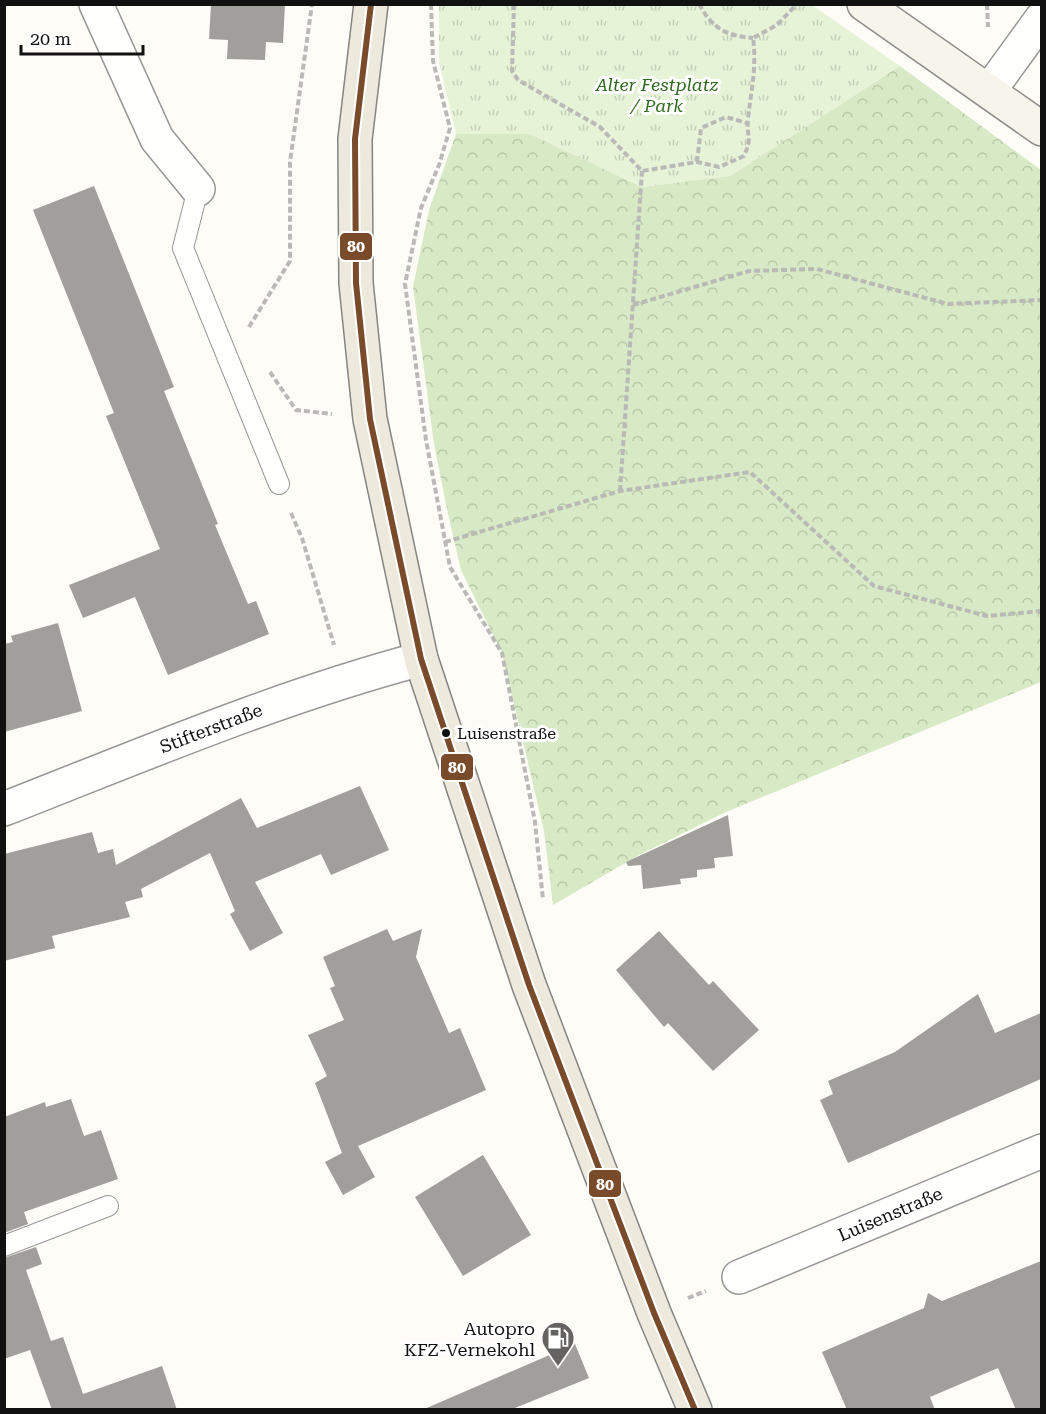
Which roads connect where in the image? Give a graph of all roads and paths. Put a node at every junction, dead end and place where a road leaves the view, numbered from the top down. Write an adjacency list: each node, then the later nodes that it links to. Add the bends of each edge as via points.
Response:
1 (96, 4): 16 (street, via 157,139)
2 (312, 4): 19 (path, via 290,162 290,261 244,336)
3 (370, 4): 21 (main road, via 355,139 356,283)
4 (431, 4): 24 (path, via 433,61 450,128 440,165 421,208 405,284 426,440)
5 (514, 4): 15 (path, via 512,71 518,80 600,127)
6 (699, 4): 10 (path, via 709,22 737,37)
7 (797, 4): 10 (path, via 777,25)
8 (864, 4): 11 (street)
9 (1041, 18): 11 (street)
10 (753, 38): 12 (path, via 756,63)
11 (989, 91): 13 (street)
12 (747, 123): 14 (path, via 726,117 700,128); 14 (path, via 751,141 744,156 719,167)
13 (1041, 129)
14 (697, 162): 15 (path)
15 (642, 171): 18 (path)
16 (198, 189): 19 (lane, via 183,248)
17 (1041, 300): 18 (path, via 948,304 817,269 749,271)
18 (633, 305): 23 (path)
19 (220, 344): 22 (lane)
20 (264, 363): 21 (path, via 296,410)
21 (370, 419): 26 (main road)
22 (279, 484): 27 (path, via 302,538)
23 (620, 491): 24 (path); 25 (path, via 750,472 874,586 987,616)
24 (445, 542): 29 (path, via 450,567 502,653 535,822)
25 (1041, 611)
26 (421, 659): 27 (street, Stifterstraße); 34 (main road, via 529,985)
27 (344, 680): 28 (street, Stifterstraße, via 212,726)
28 (4, 809)
29 (541, 908)
30 (1041, 1151): 33 (street, Luisenstraße)
31 (108, 1206): 32 (lane)
32 (4, 1246)
33 (739, 1277): 34 (path)
34 (654, 1313): 35 (main road)
35 (695, 1410)

